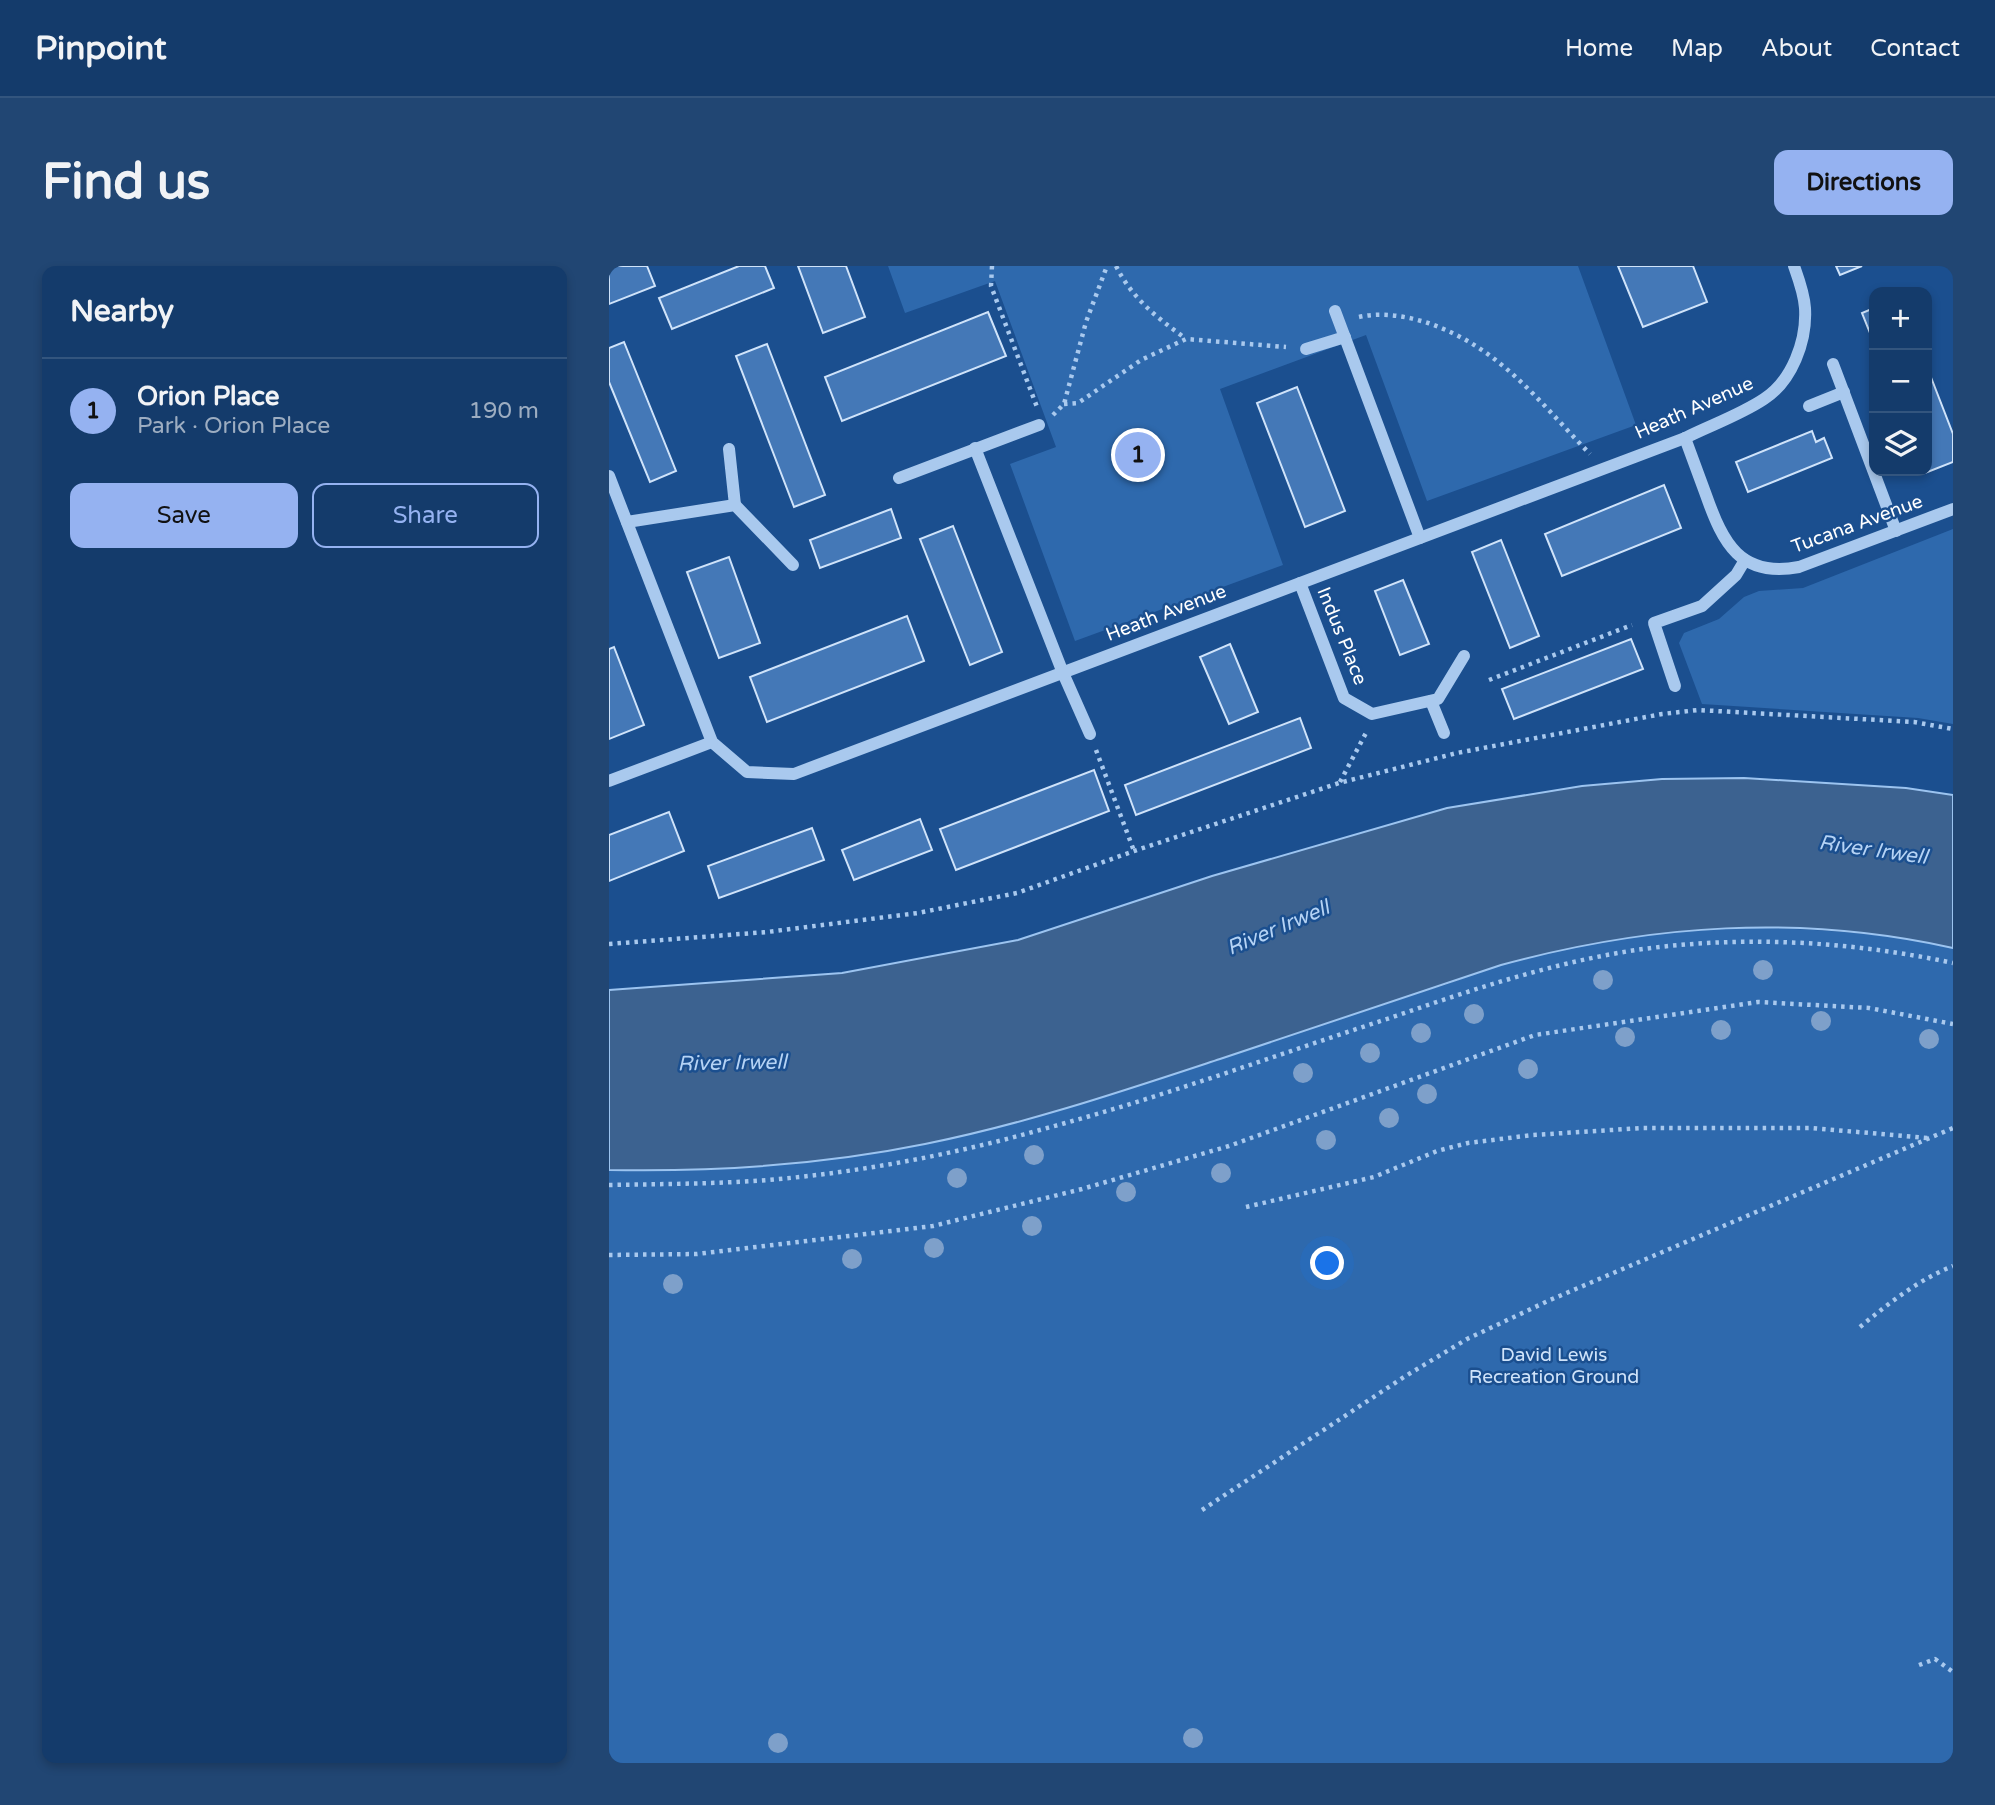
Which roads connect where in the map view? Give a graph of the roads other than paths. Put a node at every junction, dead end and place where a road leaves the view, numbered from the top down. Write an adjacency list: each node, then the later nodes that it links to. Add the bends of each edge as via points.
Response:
1 (1794, 266): 9 (street, Heath Avenue, via 1803,289 1805,326 1802,344 1787,374 1765,399)
2 (1337, 316): 3 (street)
3 (1345, 337): 4 (street); 18 (street)
4 (1306, 349)
5 (1833, 364): 6 (street)
6 (1844, 392): 7 (street); 17 (street)
7 (1809, 406)
8 (1041, 425): 11 (street)
9 (1685, 438): 18 (street, Heath Avenue); 19 (street, Tucana Avenue, via 1721,535)
10 (729, 449): 14 (street)
11 (975, 449): 13 (street); 23 (street)
12 (609, 476): 16 (street, Heath Avenue)
13 (899, 478)
14 (735, 505): 16 (street); 20 (street)
15 (1953, 509): 17 (street, Tucana Avenue)
16 (627, 522): 28 (street, Heath Avenue)
17 (1896, 531): 19 (street, Tucana Avenue, via 1786,569)
18 (1420, 538): 21 (street, Heath Avenue)
19 (1745, 559): 24 (street, via 1736,575 1702,606 1654,623)
20 (793, 565)
21 (1300, 583): 23 (street, Heath Avenue); 25 (street, Indus Place, via 1344,698 1372,714)
22 (1464, 656): 25 (street, via 1439,699)
23 (1063, 673): 27 (street); 28 (street, Heath Avenue, via 794,774 747,772)
24 (1675, 685)
25 (1431, 701): 26 (street)
26 (1444, 733)
27 (1090, 734)
28 (712, 742): 29 (street)
29 (609, 781)

